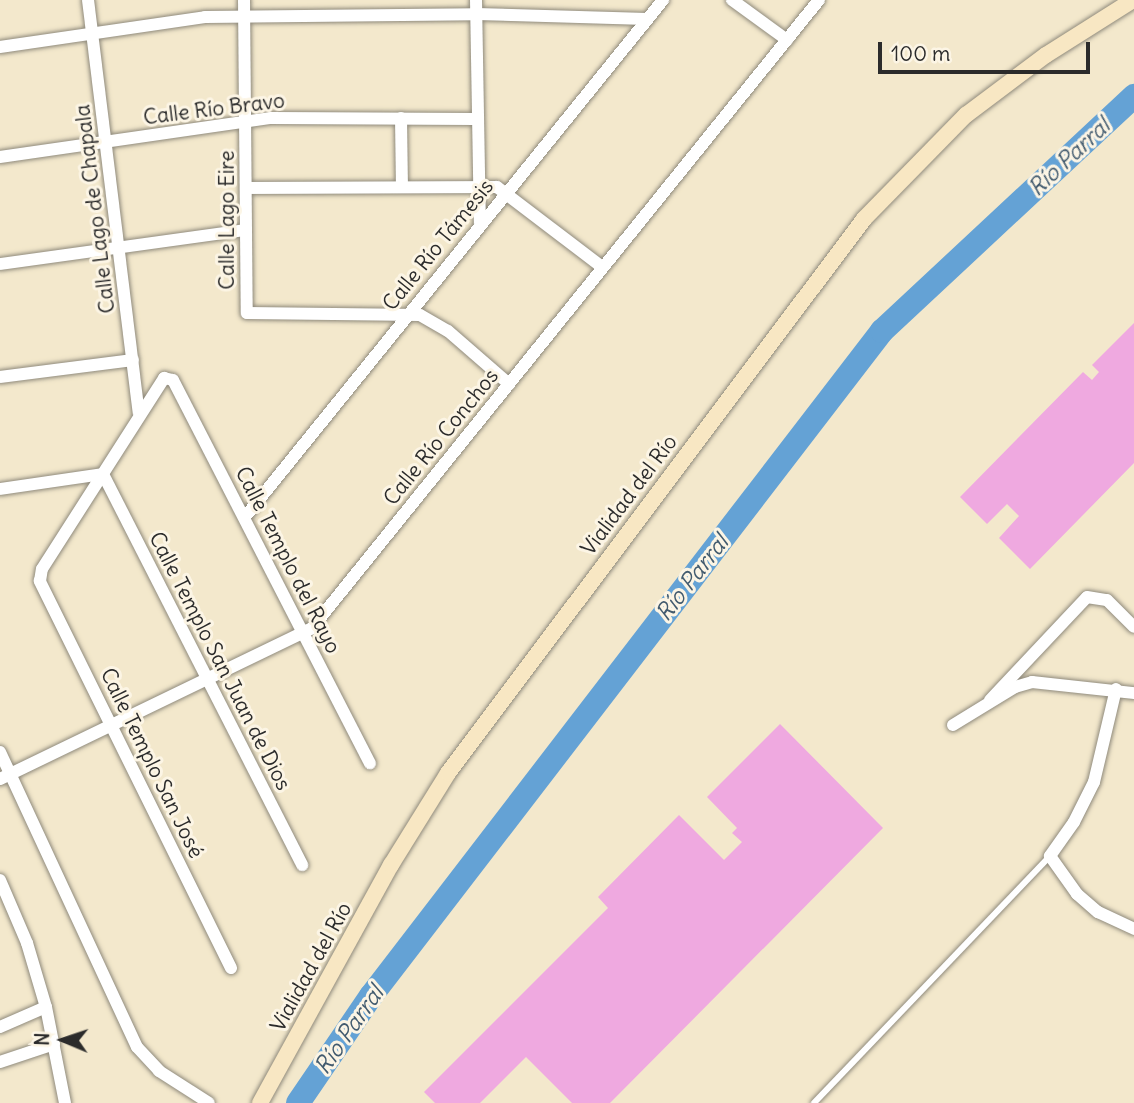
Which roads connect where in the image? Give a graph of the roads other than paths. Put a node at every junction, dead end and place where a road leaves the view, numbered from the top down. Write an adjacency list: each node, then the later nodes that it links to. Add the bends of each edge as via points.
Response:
1 (88, 0): 10 (street, Calle Lago de Chapala)
2 (244, 0): 8 (street, Calle Lago Eire)
3 (663, 0): 9 (street, Calle Río Támesis)
4 (732, 0): 11 (street)
5 (819, 0): 11 (street, Calle Río Conchos)
6 (1133, 0): 57 (main road, Vialidad del Río, via 1046,55 966,115 864,219 448,773 391,865)
7 (476, 7): 8 (street); 9 (street); 14 (street)
8 (244, 17): 10 (street, via 170,21); 15 (street, Calle Lago Eire)
9 (647, 19): 21 (street, Calle Río Támesis)
10 (92, 33): 12 (street); 16 (street, Calle Lago de Chapala)
11 (787, 40): 26 (street, Calle Río Conchos)
12 (0, 47)
13 (401, 118): 14 (street, Calle Río Bravo); 15 (street, Calle Río Bravo); 19 (street)
14 (476, 119): 18 (street)
15 (246, 121): 16 (street, Calle Río Bravo); 20 (street, Calle Lago Eire)
16 (108, 142): 17 (street, Calle Río Bravo); 24 (street, Calle Lago de Chapala)
17 (0, 157)
18 (477, 185): 19 (street); 21 (street); 22 (street)
19 (402, 186): 20 (street)
20 (246, 188): 23 (street, Calle Lago Eire)
21 (507, 191): 22 (street, Calle Río Támesis); 26 (street)
22 (481, 223): 27 (street, Calle Río Támesis)
23 (246, 230): 24 (street); 27 (street, Calle Lago Eire, via 247,313)
24 (120, 245): 25 (street); 28 (street, Calle Lago de Chapala)
25 (0, 264)
26 (602, 267): 30 (street, Calle Río Conchos)
27 (409, 312): 30 (street, via 448,331); 34 (street, Calle Río Támesis)
28 (133, 360): 29 (street); 31 (street, Calle Lago de Chapala)
29 (0, 377)
30 (509, 384): 36 (street, Calle Río Conchos)
31 (139, 413): 32 (street); 34 (street, Calle Templo del Rayo, via 161,380 169,377)
32 (103, 474): 33 (street); 37 (street, Calle Templo San Juan de Dios); 42 (street, Calle Templo San José, via 40,574)
33 (0, 489)
34 (246, 517): 36 (street, Calle Templo del Rayo)
35 (1134, 627): 40 (street, via 1107,600 1087,597)
36 (305, 633): 37 (street, Calle Río Conchos); 44 (street, Calle Templo del Rayo)
37 (209, 682): 42 (street, Calle Río Conchos); 47 (street, Calle Templo San Juan de Dios)
38 (1116, 689): 39 (street); 40 (street, via 1047,680 1015,687); 46 (street, via 1094,782)
39 (1134, 693)
40 (990, 701): 41 (street)
41 (953, 725)
42 (113, 727): 45 (street, Calle Río Conchos); 50 (street, Calle Templo San José)
43 (0, 752): 45 (street)
44 (370, 763)
45 (5, 777): 56 (street, via 137,1047 159,1071)
46 (1050, 856): 49 (street, via 1077,894 1098,912); 58 (lane)
47 (302, 865)
48 (0, 880): 51 (street, via 27,943)
49 (1134, 929)
50 (231, 968)
51 (46, 1007): 52 (street); 53 (street)
52 (0, 1027)
53 (54, 1044): 54 (street); 55 (street)
54 (0, 1062)
55 (65, 1103)
56 (209, 1103)
57 (260, 1103)
58 (814, 1103)

